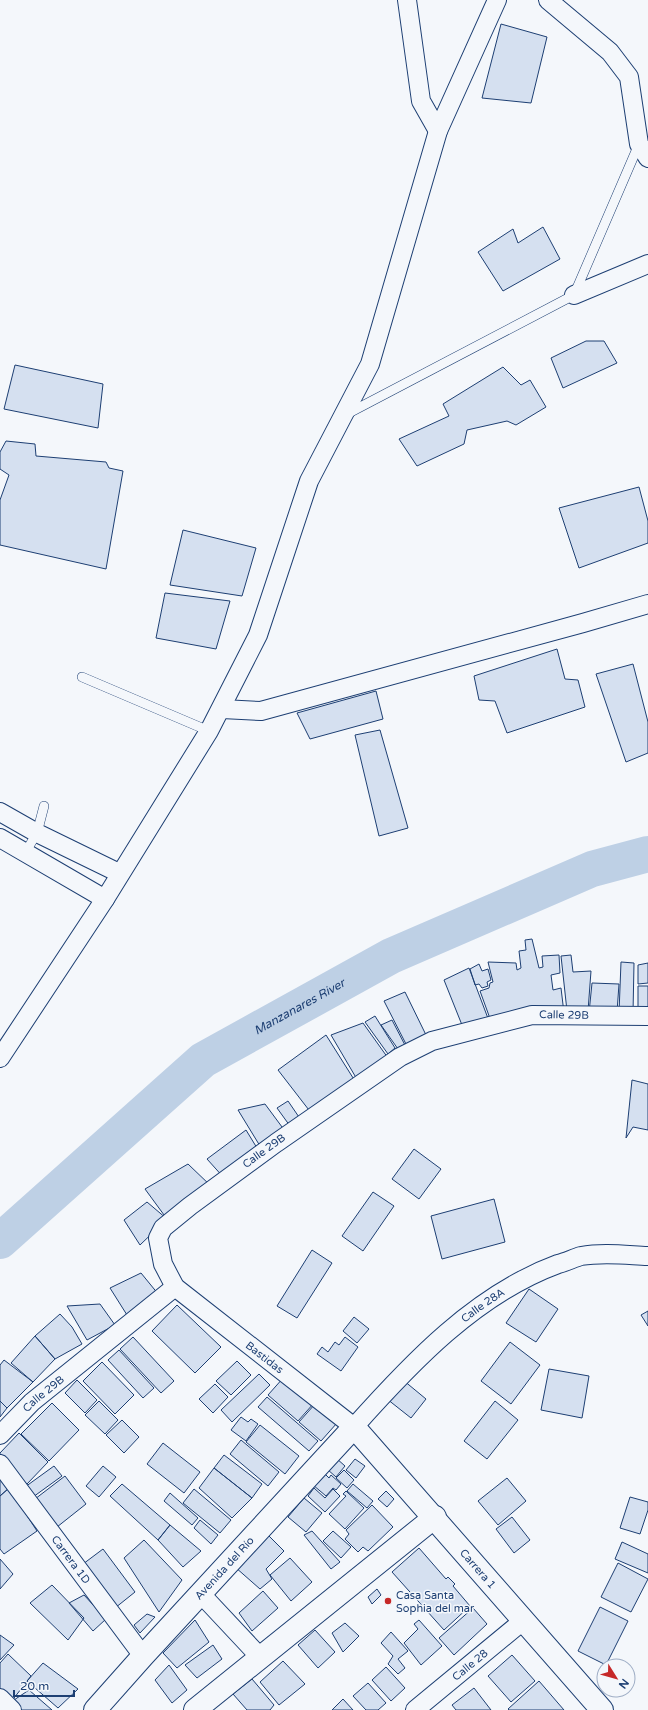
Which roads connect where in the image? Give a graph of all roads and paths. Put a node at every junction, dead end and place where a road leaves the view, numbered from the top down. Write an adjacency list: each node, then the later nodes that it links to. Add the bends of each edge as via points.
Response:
1 (407, 0): 4 (street, via 421,101)
2 (497, 0): 4 (street)
3 (548, 0): 5 (street, via 610,52 629,77)
4 (438, 131): 8 (street, via 370,364)
5 (644, 151): 7 (lane)
6 (648, 264): 7 (street)
7 (574, 295): 8 (lane)
8 (342, 417): 11 (street, via 309,481 258,635)
9 (648, 604): 11 (street, via 261,711)
10 (82, 677): 12 (lane)
11 (222, 709): 12 (street)
12 (209, 731): 18 (street)
13 (44, 806): 15 (lane)
14 (0, 812): 15 (street)
15 (37, 833): 17 (lane); 18 (street)
16 (0, 838): 17 (street)
17 (25, 853): 19 (street)
18 (119, 874): 19 (street)
19 (105, 899): 21 (street)
20 (648, 1016): 23 (street, Calle 29B, via 532,1015 432,1041 400,1057 276,1143 163,1228 158,1238 159,1250)
21 (0, 1058)
22 (648, 1256): 24 (street, Calle 28A, via 581,1256 542,1270 507,1289 465,1318 427,1350)
23 (175, 1287): 24 (street, Bastidas); 25 (street, Calle 29B, via 32,1402)
24 (354, 1427): 27 (street, Carrera 1); 28 (street, Avenida del Río)
25 (0, 1435)
26 (0, 1464): 30 (street, Carrera 1D)
27 (435, 1517): 29 (street, Carrera 1); 31 (street)
28 (202, 1594): 30 (street, Avenida del Río); 31 (street)
29 (524, 1620): 36 (street, Calle 28); 37 (street, Carrera 1)
30 (143, 1656): 34 (street, Avenida del Río)
31 (260, 1657): 35 (street)
32 (0, 1698): 33 (street)
33 (12, 1710)
34 (95, 1710)
35 (195, 1710)
36 (415, 1710)
37 (602, 1710)

